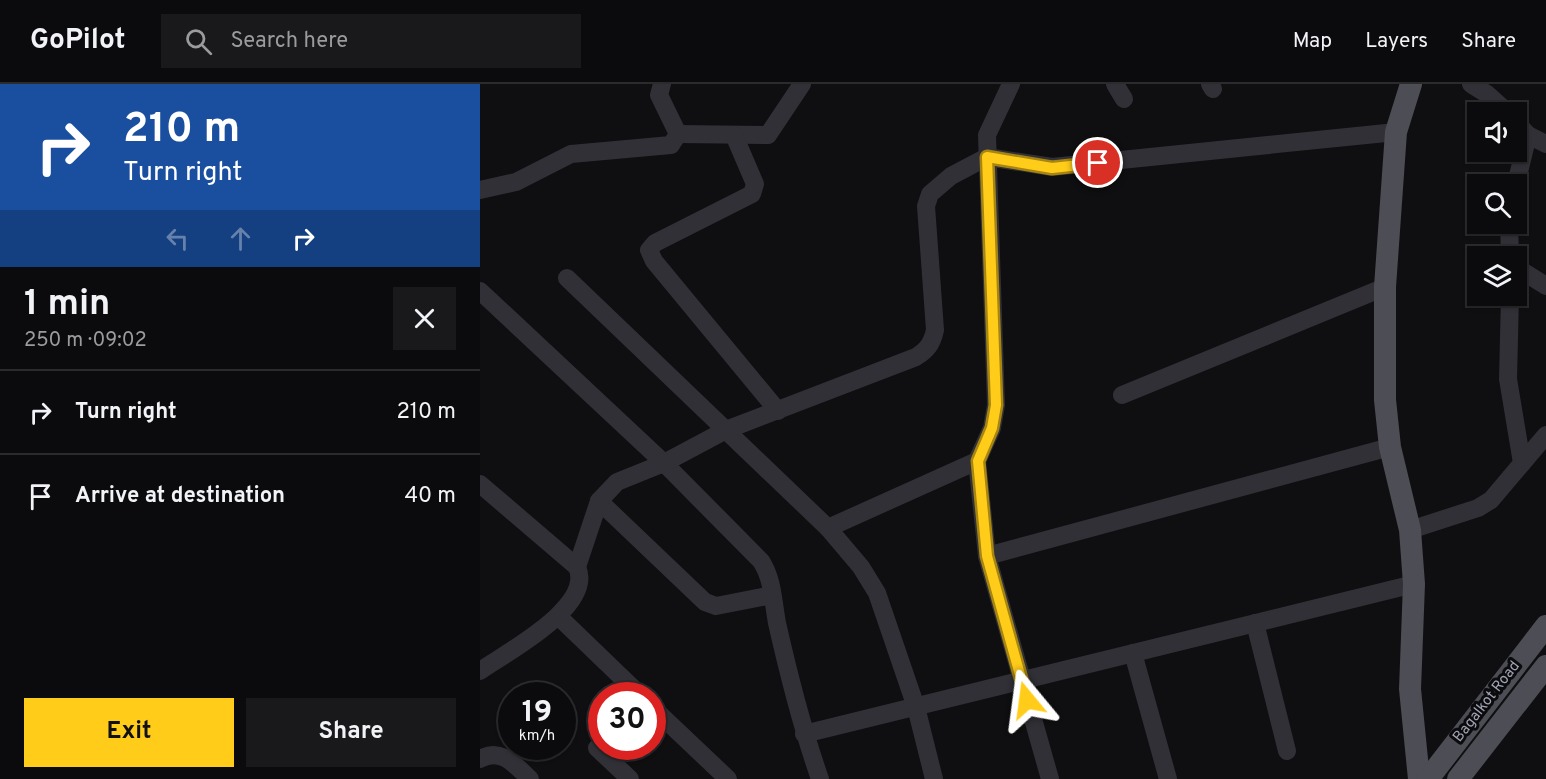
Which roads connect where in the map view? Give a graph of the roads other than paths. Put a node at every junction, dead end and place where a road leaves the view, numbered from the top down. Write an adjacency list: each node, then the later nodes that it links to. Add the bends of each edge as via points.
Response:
1 (662, 84): 9 (street, via 659,95)
2 (802, 84): 10 (street, via 768,135)
3 (1011, 84): 12 (street, via 990,124)
4 (1411, 84): 8 (main road)
5 (1471, 84): 6 (street)
6 (1496, 102)
7 (1527, 131): 11 (street)
8 (1396, 132): 12 (street, via 1052,168); 17 (main road)
9 (678, 134): 10 (street); 13 (street, via 671,145 572,154 516,182)
10 (735, 135): 21 (street, via 755,184 752,194 655,243 649,250)
11 (1546, 144)
12 (987, 157): 21 (street, via 951,176 930,194 926,206 933,342 916,357); 25 (street, via 996,405 992,428)
13 (480, 190)
14 (1527, 274): 16 (street)
15 (567, 278): 22 (street)
16 (1546, 286)
17 (1385, 287): 20 (street); 24 (main road, via 1385,400)
18 (480, 291): 26 (street)
19 (1510, 306): 27 (street, via 1508,380)
20 (1122, 395)
21 (778, 411): 22 (street)
22 (726, 430): 26 (street); 30 (street)
23 (1546, 435): 27 (street)
24 (1390, 447): 31 (main road); 32 (street)
25 (978, 461): 30 (street); 32 (street)
26 (664, 463): 29 (street, via 616,482); 35 (street, via 761,561)
27 (1522, 463): 31 (street, via 1491,500 1478,508)
28 (480, 484): 33 (street)
29 (599, 501): 33 (street); 35 (street, via 705,602 716,606)
30 (828, 528): 44 (street, via 868,576 877,593)
31 (1410, 531): 34 (main road)
32 (987, 556): 42 (street)
33 (578, 567): 36 (street, via 580,587)
34 (1414, 584): 37 (street); 57 (main road, via 1410,689)
35 (772, 595): 46 (street)
36 (558, 616): 41 (street); 43 (street)
37 (1255, 623): 39 (street); 47 (street)
38 (1546, 626): 58 (main road, Bagalkot Road)
39 (1133, 653): 42 (street); 56 (street)
40 (1546, 666): 59 (main road, Bagalkot Road)
41 (480, 671)
42 (1022, 680): 44 (street); 55 (street)
43 (626, 682)
44 (916, 707): 46 (street); 54 (street)
45 (666, 720): 52 (street)
46 (804, 734): 53 (street)
47 (1287, 751)
48 (480, 759): 50 (street, via 487,754 507,758)
49 (610, 760): 51 (street)
50 (530, 779)
51 (630, 779)
52 (728, 779)
53 (820, 779)
54 (934, 779)
55 (1050, 779)
56 (1168, 779)
57 (1419, 779)
58 (1428, 779)
59 (1458, 779)

